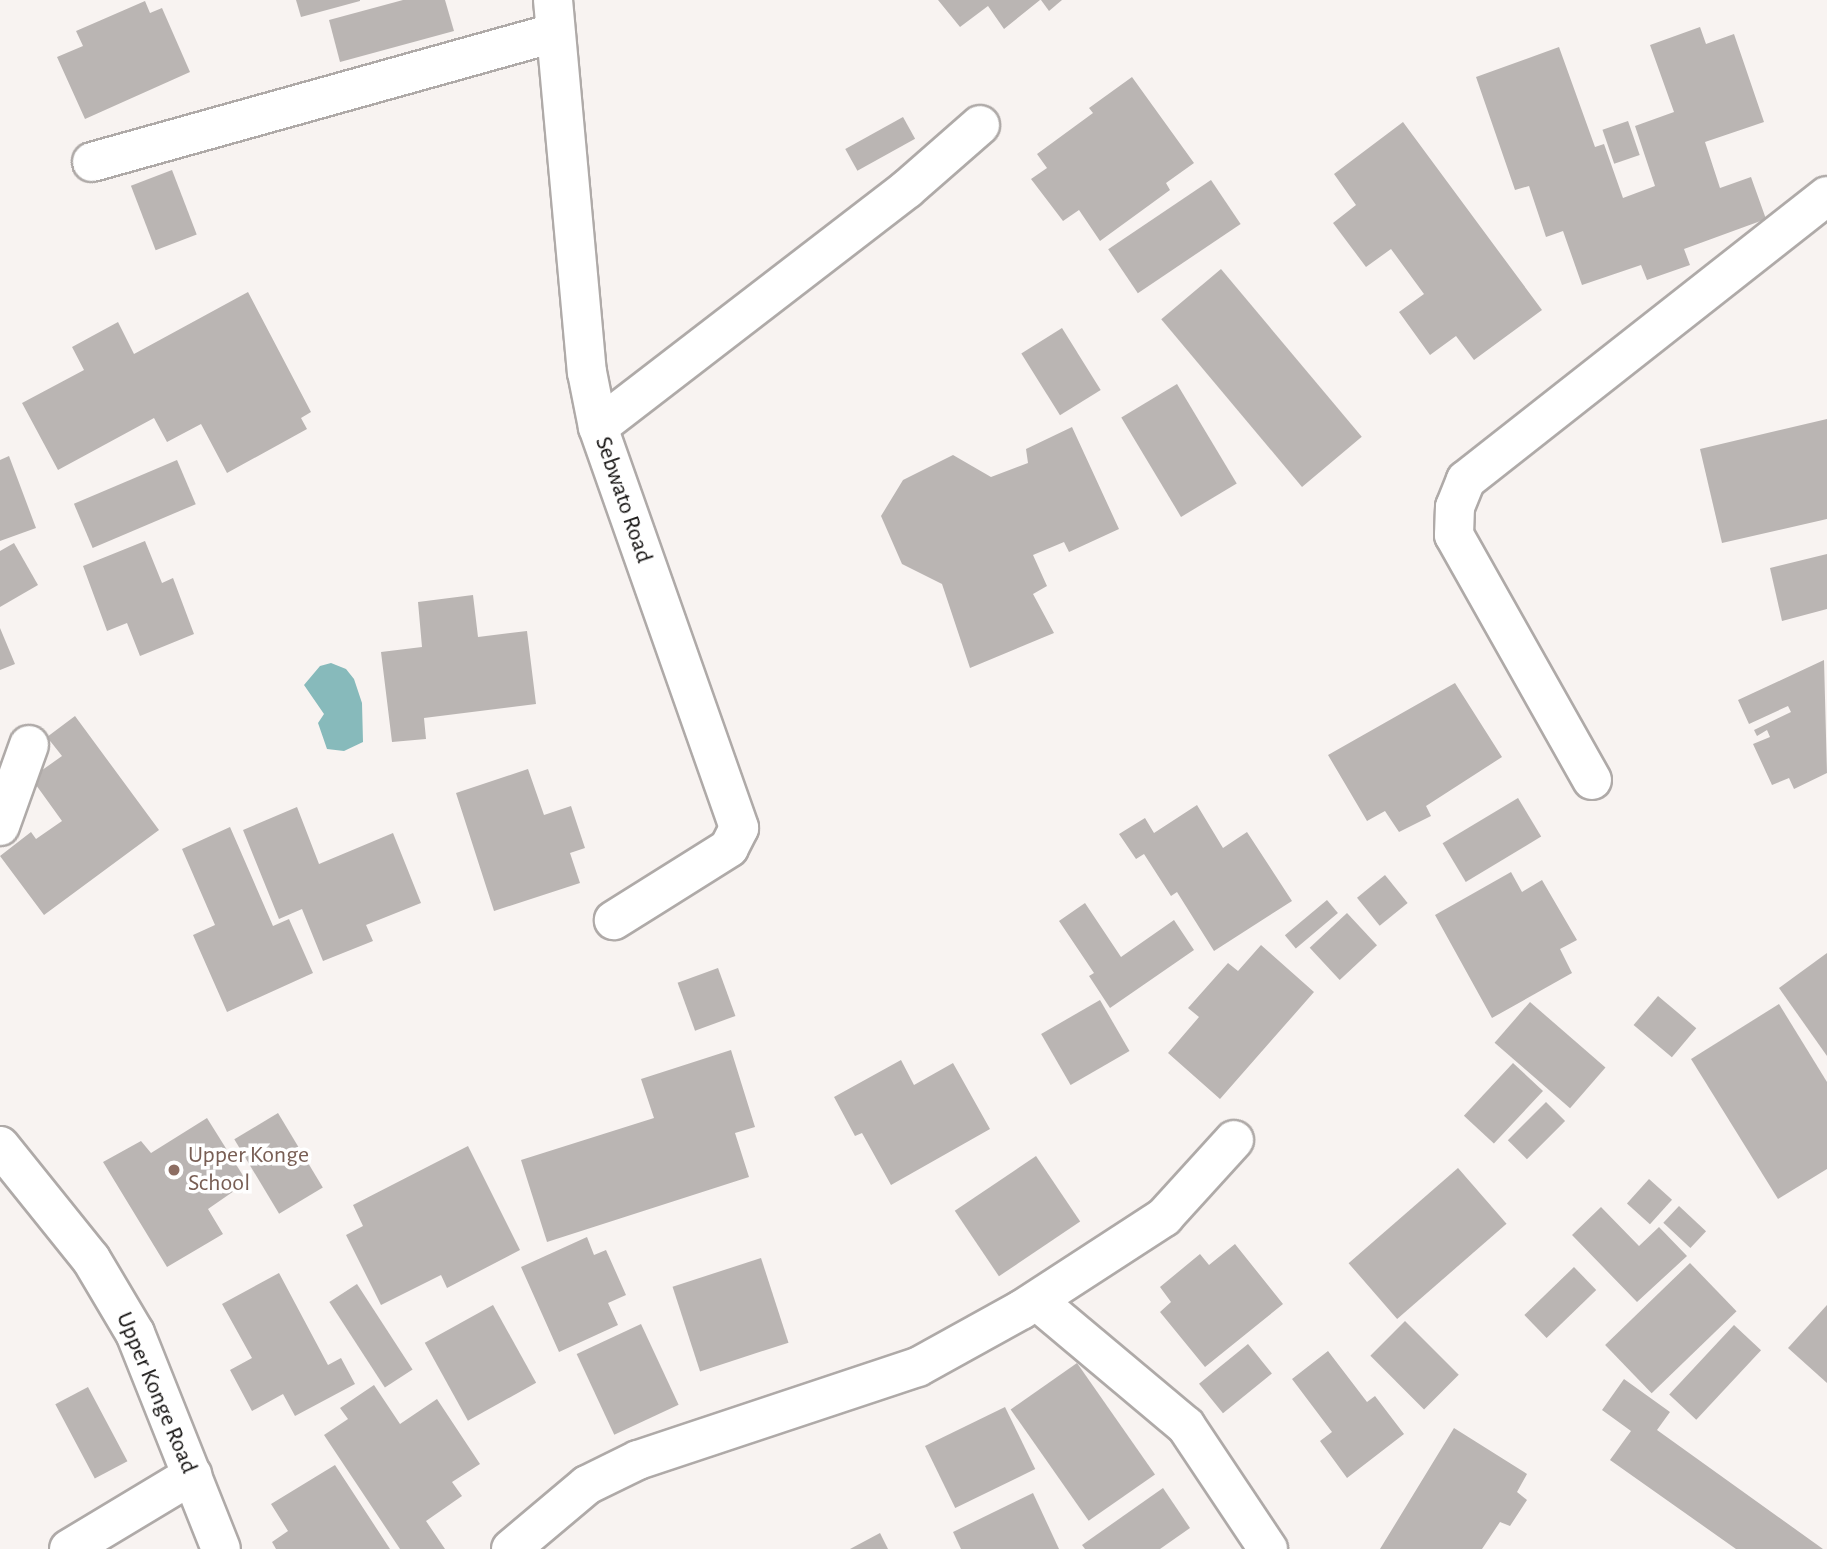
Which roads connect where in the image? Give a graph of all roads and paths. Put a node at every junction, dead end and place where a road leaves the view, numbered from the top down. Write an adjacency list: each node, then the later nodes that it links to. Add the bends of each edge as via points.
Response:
1 (554, 16): 3 (street); 5 (street, Sebwato Road, via 587,372)
2 (980, 125): 5 (street, via 907,189)
3 (92, 162)
4 (1827, 196): 7 (street, via 1466,480 1458,498 1454,535)
5 (598, 426): 9 (street, Sebwato Road, via 739,828 729,848)
6 (29, 745): 8 (street)
7 (1592, 780)
8 (0, 826)
9 (614, 920)
10 (1234, 1140): 12 (street, via 1164,1216)
11 (0, 1146): 13 (street, Upper Konge Road, via 91,1259 135,1333)
12 (1037, 1301): 16 (street, via 918,1367 638,1460 587,1485); 17 (street, via 1186,1426)
13 (192, 1475): 14 (street); 15 (street, Upper Konge Road)
14 (69, 1549)
15 (221, 1549)
16 (511, 1549)
17 (1268, 1549)

